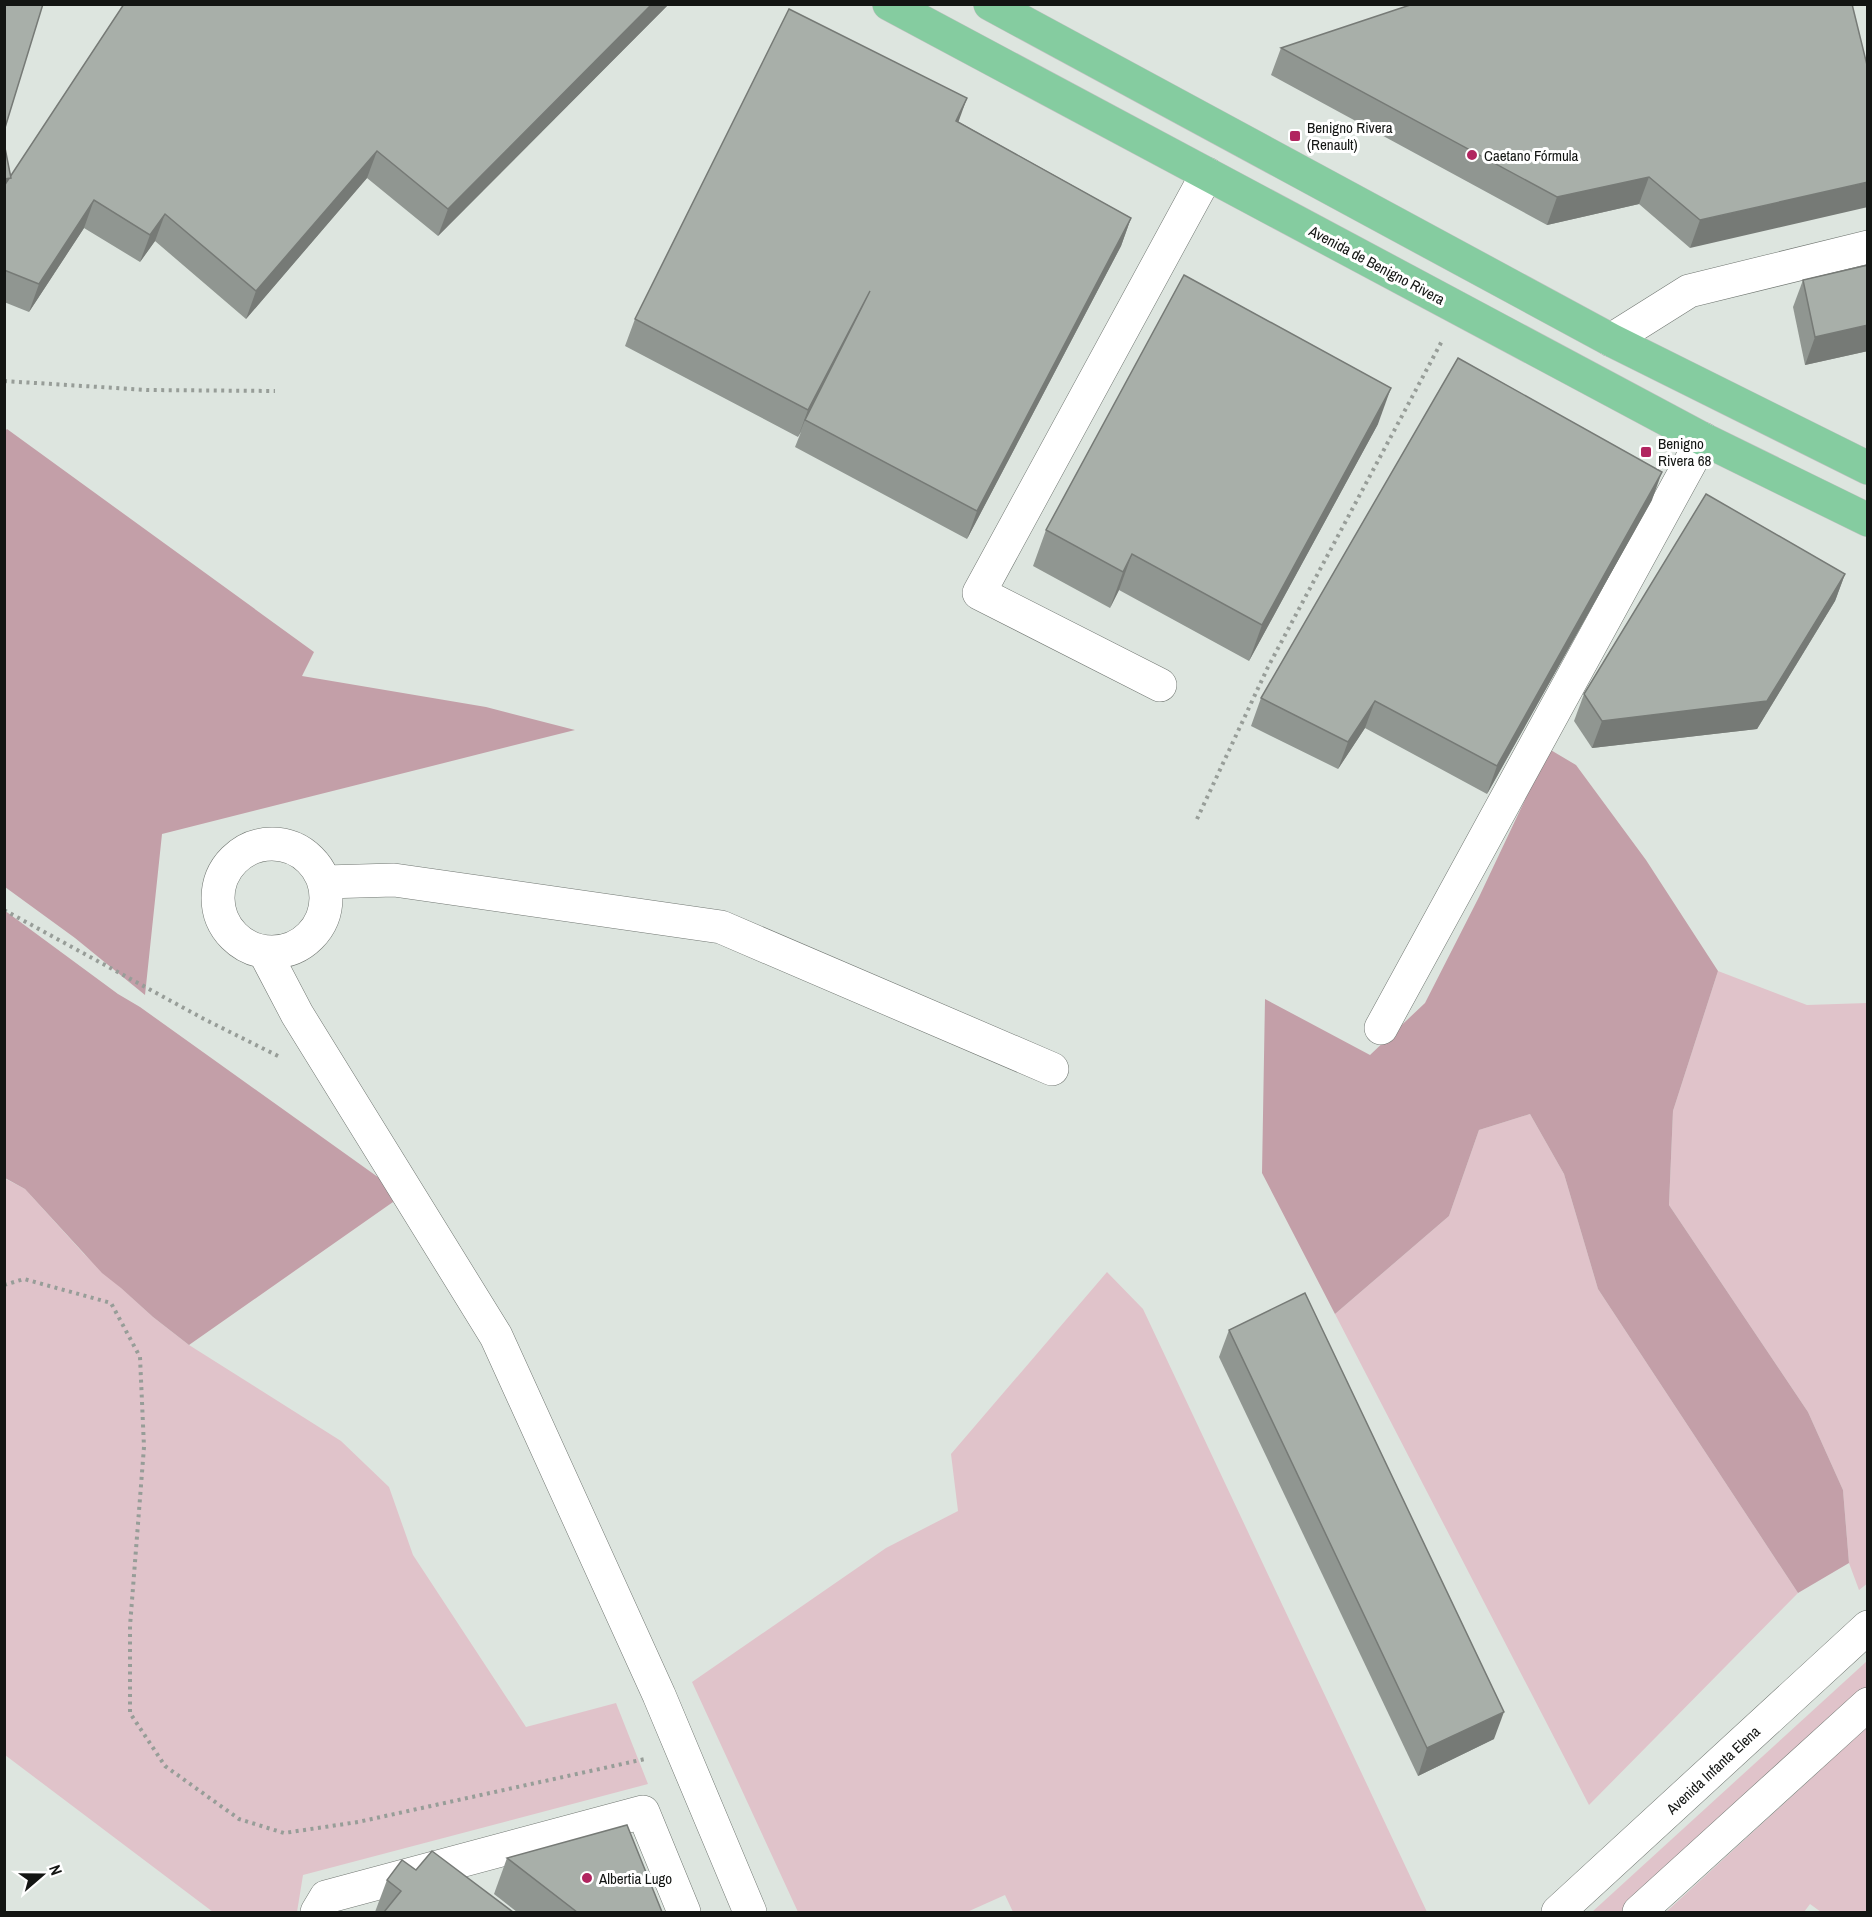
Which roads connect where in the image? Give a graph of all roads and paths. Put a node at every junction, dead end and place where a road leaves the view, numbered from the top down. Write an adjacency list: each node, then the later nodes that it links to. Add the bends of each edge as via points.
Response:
1 (889, 4): 3 (main road, Avenida de Benigno Rivera)
2 (990, 4): 6 (main road)
3 (1207, 174): 5 (main road, Avenida de Benigno Rivera); 12 (street, via 980,594)
4 (1868, 247): 6 (street, via 1689,291)
5 (1459, 309): 9 (main road, Avenida de Benigno Rivera); 13 (path, via 1268,667)
6 (1611, 340): 10 (main road)
7 (4, 381): 8 (path, via 147,390)
8 (275, 391)
9 (1703, 439): 11 (main road, Avenida de Benigno Rivera); 17 (street)
10 (1868, 468)
11 (1868, 520)
12 (1160, 685)
13 (1197, 819)
14 (325, 882): 16 (street, via 326,906 318,928 296,948); 16 (street, via 306,855 275,843 250,848 230,863 217,893 225,926 242,944); 19 (street, via 394,880 721,927)
15 (4, 910): 18 (path)
16 (265, 953): 26 (street, via 297,1014 496,1336 659,1695)
17 (1381, 1028)
18 (284, 1059)
19 (1052, 1069)
20 (4, 1285): 23 (path, via 24,1280 111,1303 140,1357 144,1447 130,1626 130,1713 165,1766 239,1819 284,1833 358,1822)
21 (1868, 1627): 27 (street, Avenida Infanta Elena)
22 (1868, 1704): 28 (street)
23 (645, 1759)
24 (317, 1912): 25 (street, via 326,1897 643,1812)
25 (684, 1912)
26 (750, 1912)
27 (1558, 1912)
28 (1639, 1912)

